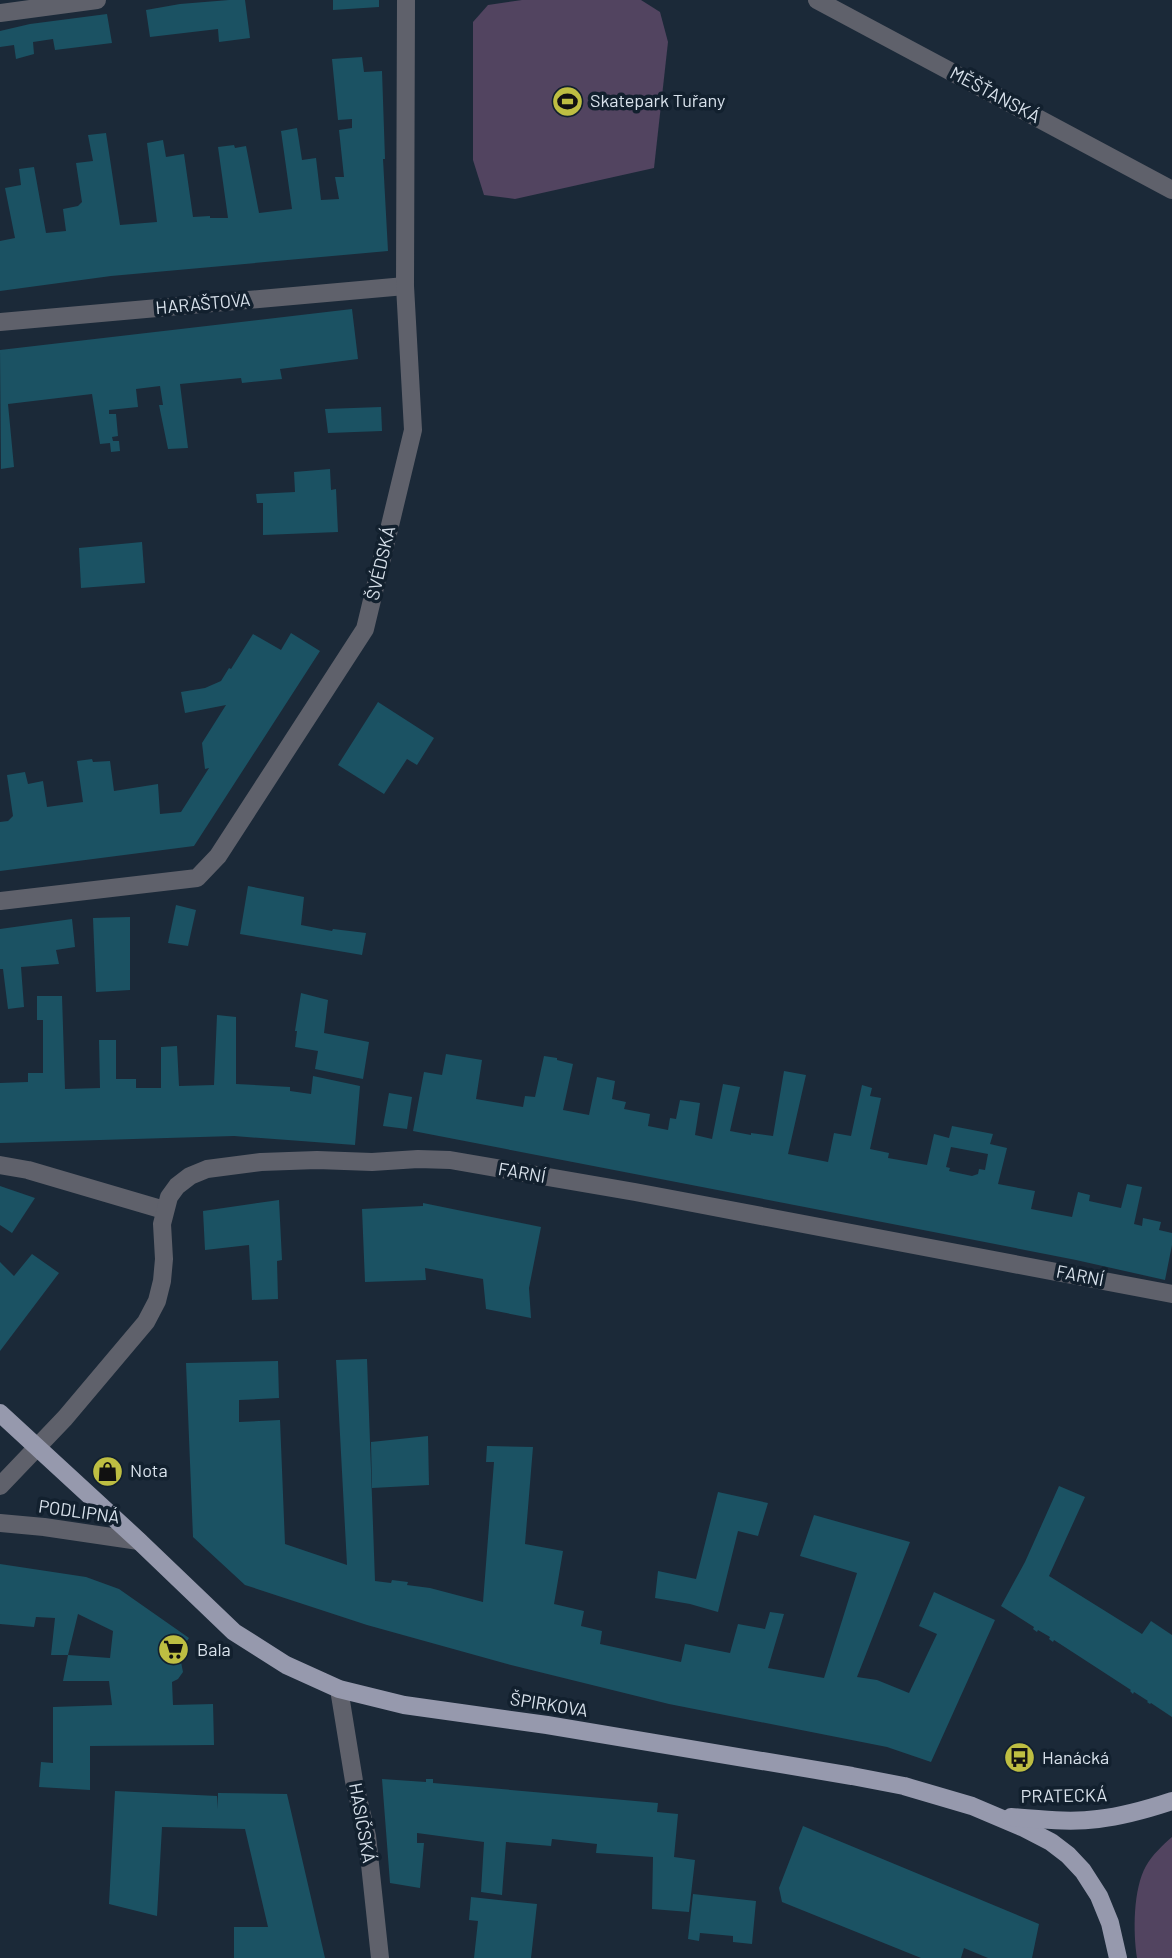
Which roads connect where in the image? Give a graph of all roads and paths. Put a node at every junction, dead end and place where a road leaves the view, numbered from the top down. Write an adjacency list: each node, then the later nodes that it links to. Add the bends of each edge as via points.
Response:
1 (97, 0): 4 (street)
2 (406, 0): 6 (street, ŠVÉDSKÁ)
3 (817, 0): 5 (street, MĚŠŤANSKÁ)
4 (0, 13)
5 (1172, 190)
6 (405, 286): 7 (street, HARAŠTOVA); 8 (street, ŠVÉDSKÁ, via 413,430 365,629 218,856 197,878)
7 (0, 322)
8 (0, 901)
9 (0, 1165): 10 (street)
10 (164, 1210): 11 (street, FARNÍ, via 177,1186 207,1169 272,1161 450,1160); 13 (street, via 162,1280 146,1322)
11 (1172, 1294)
12 (0, 1413): 13 (main road, PODLIPNÁ)
13 (37, 1447): 14 (street); 16 (main road, PODLIPNÁ)
14 (0, 1486)
15 (0, 1523): 16 (street, PODLIPNÁ)
16 (139, 1541): 17 (main road, ŠPIRKOVA, via 233,1632 286,1665)
17 (339, 1689): 19 (main road, ŠPIRKOVA, via 404,1705 904,1786); 20 (street, HASIČSKÁ, via 367,1836)
18 (1172, 1801): 19 (main road, PRATECKÁ, via 1096,1819)
19 (997, 1816): 21 (main road, via 1051,1842 1083,1871 1110,1923)
20 (380, 1958)
21 (1118, 1958)

